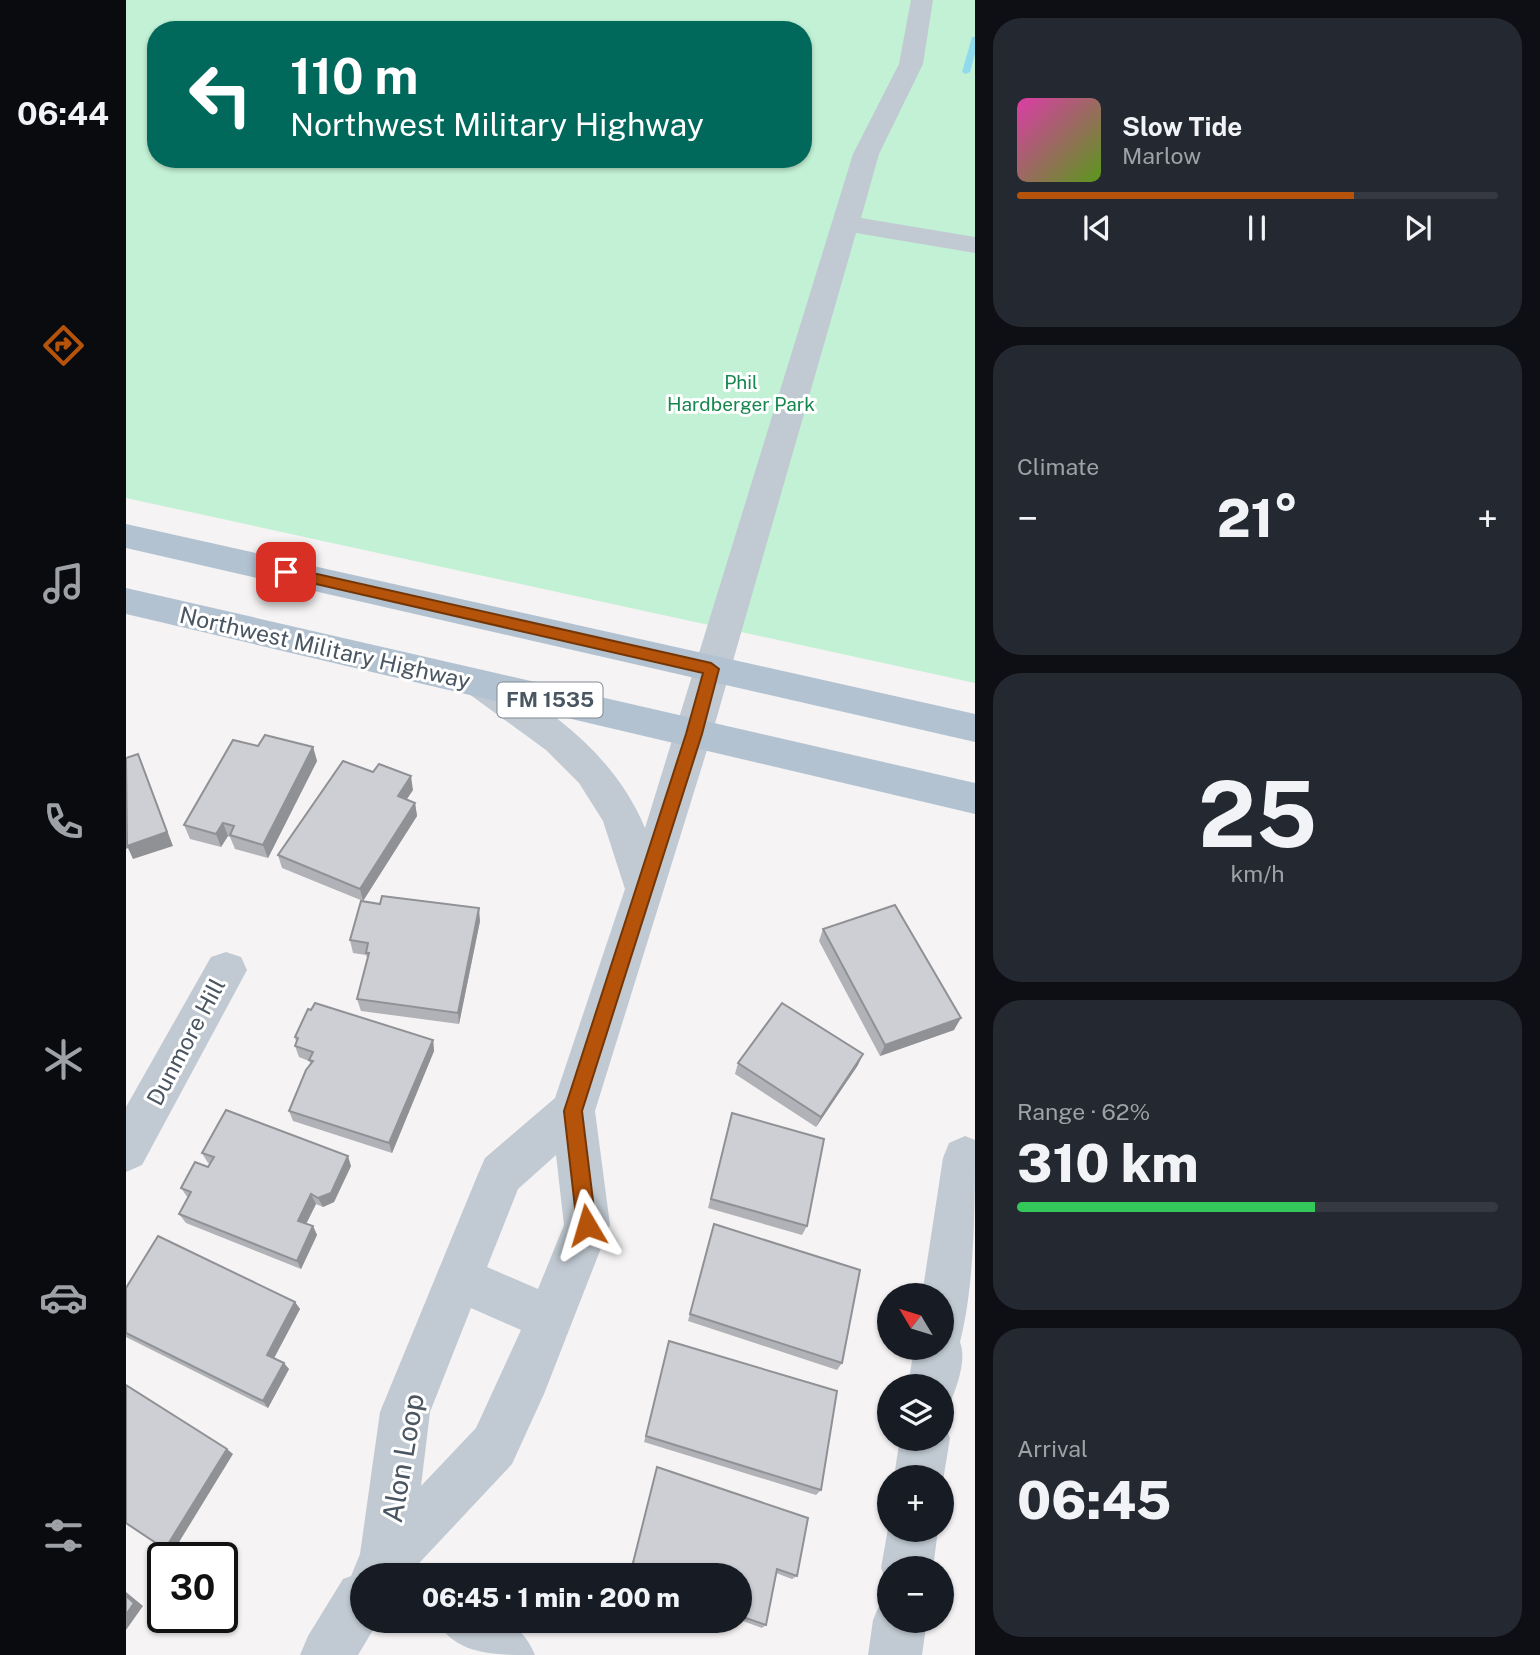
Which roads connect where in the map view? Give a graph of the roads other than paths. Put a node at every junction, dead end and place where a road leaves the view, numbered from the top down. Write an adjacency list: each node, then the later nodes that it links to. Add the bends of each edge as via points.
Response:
1 (922, 0): 2 (street, Alon Loop, via 911,64 866,153)
2 (845, 223): 3 (street); 6 (street, Alon Loop)
3 (975, 245)
4 (126, 536): 6 (main road)
5 (126, 601): 7 (main road, Northwest Military Highway / FM 1535)
6 (711, 669): 8 (main road); 9 (street, Alon Loop)
7 (482, 684): 9 (main road, Northwest Military Highway / FM 1535); 11 (street, via 551,732 594,772 618,812)
8 (975, 728)
9 (694, 734): 10 (main road, Northwest Military Highway / FM 1535); 11 (street, Alon Loop)
10 (975, 799)
11 (644, 888): 13 (street, Alon Loop)
12 (226, 970): 14 (street, Dunmore Hill)
13 (573, 1111): 16 (street, Alon Loop, via 501,1174); 18 (street, Alon Loop, via 587,1225)
14 (126, 1150)
15 (965, 1158): 17 (street)
16 (458, 1279): 18 (street); 19 (street, Alon Loop, via 405,1412)
17 (948, 1283)
18 (549, 1318): 20 (street, Alon Loop, via 494,1446)
19 (384, 1563)
20 (394, 1563)
21 (350, 1622): 24 (street, Alon Loop)
22 (480, 1633): 25 (street)
23 (898, 1633): 26 (street)
24 (327, 1655)
25 (508, 1655)
26 (895, 1655)

